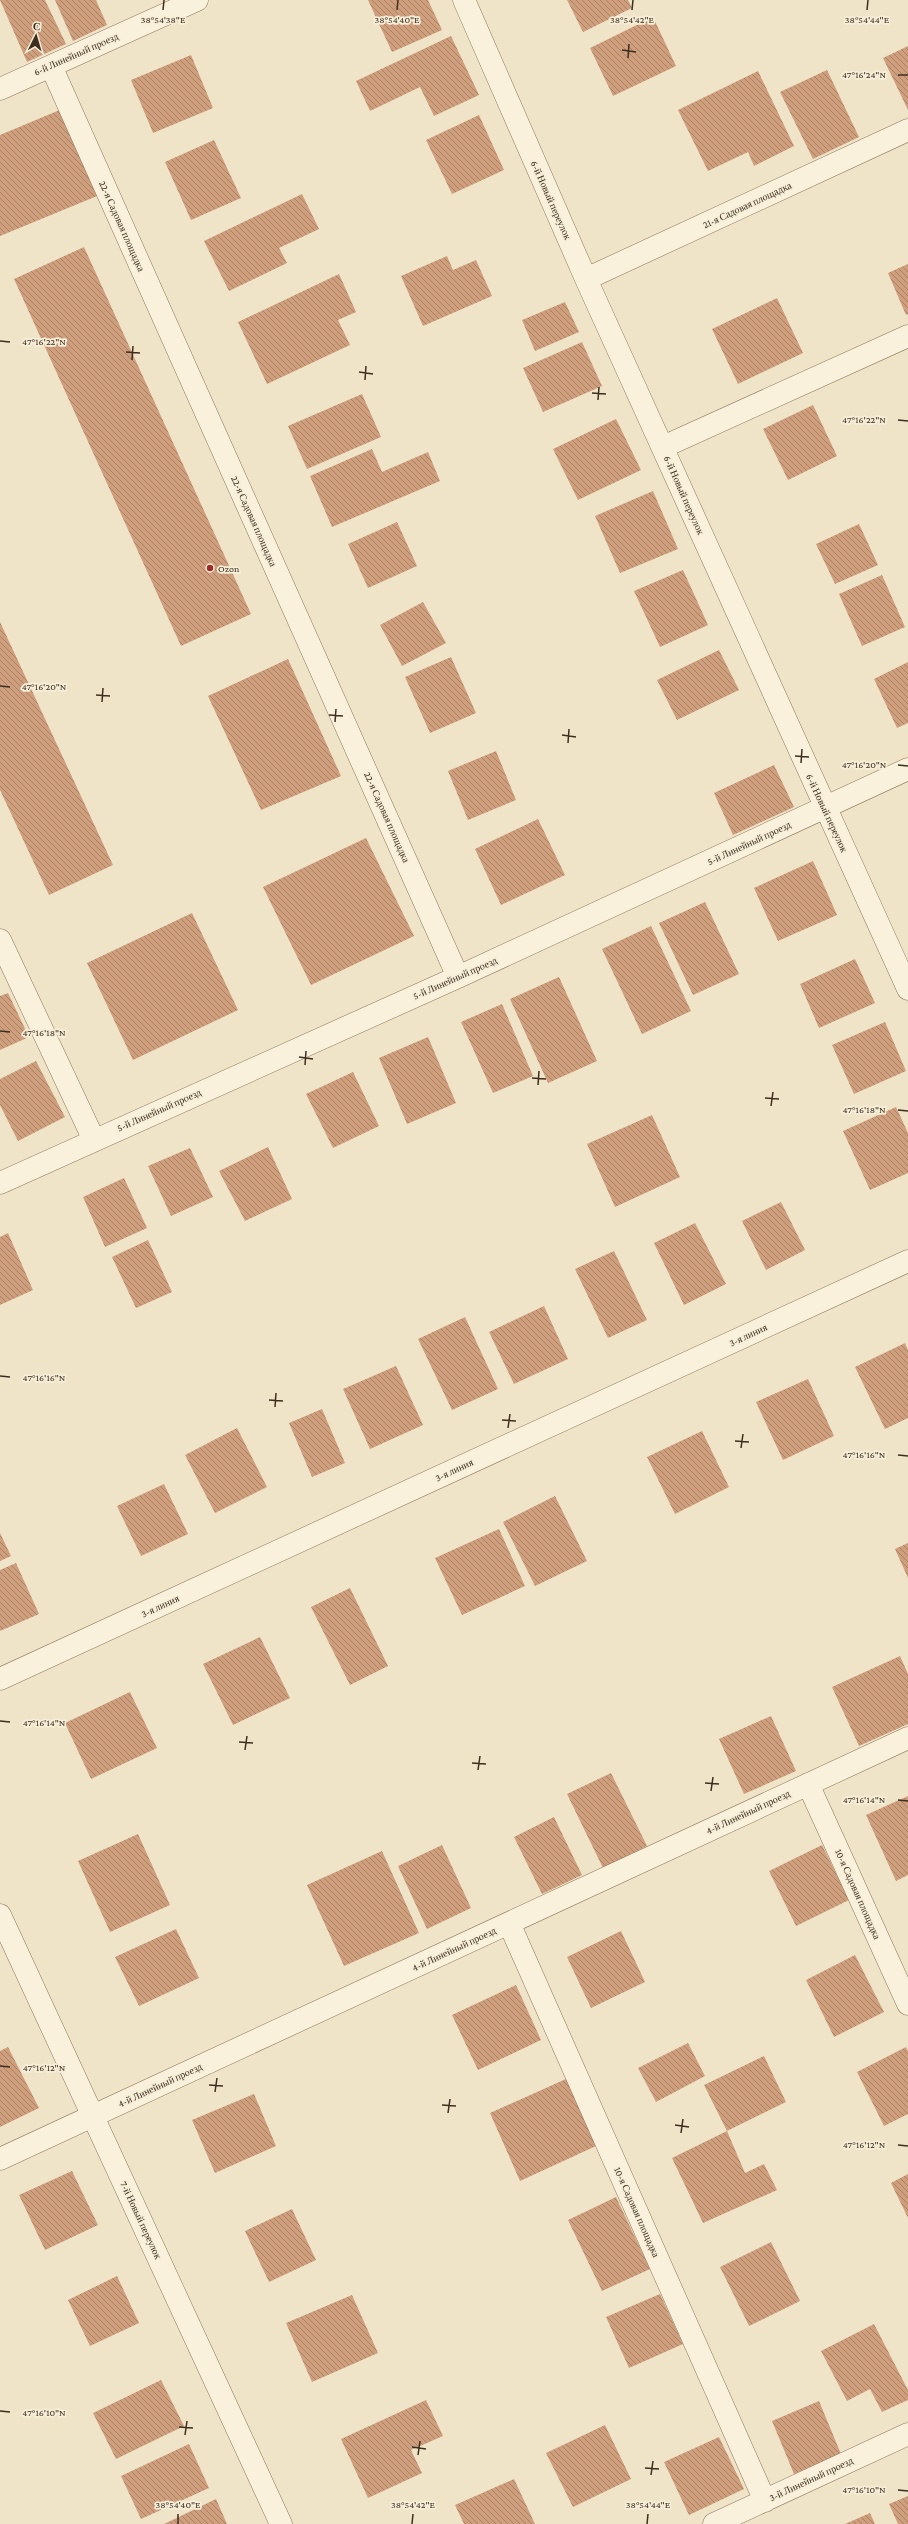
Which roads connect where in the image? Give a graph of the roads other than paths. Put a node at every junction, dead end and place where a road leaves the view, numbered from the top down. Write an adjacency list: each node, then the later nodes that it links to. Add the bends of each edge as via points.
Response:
1 (196, 0): 3 (street, 6-й Линейный проезд)
2 (464, 0): 6 (street, 6-й Новый переулок)
3 (51, 66): 4 (street, 6-й Линейный проезд); 12 (street, 22-я Садовая площадка)
4 (0, 89)
5 (908, 130): 6 (street, 21-я Садовая площадка)
6 (586, 279): 8 (street, 6-й Новый переулок)
7 (908, 336): 8 (street)
8 (663, 447): 10 (street, 6-й Новый переулок)
9 (908, 769): 10 (street, 5-й Линейный проезд)
10 (824, 808): 12 (street, 5-й Линейный проезд); 13 (street, 6-й Новый переулок)
11 (0, 940): 14 (street)
12 (458, 977): 14 (street, 5-й Линейный проезд)
13 (908, 989)
14 (94, 1140): 15 (street, 5-й Линейный проезд)
15 (0, 1184)
16 (908, 1261): 17 (street, 3-я линия)
17 (0, 1679)
18 (908, 1738): 19 (street, 4-й Линейный проезд)
19 (808, 1784): 21 (street, 4-й Линейный проезд); 22 (street, 10-я Садовая площадка)
20 (0, 1915): 23 (street, 7-й Новый переулок)
21 (510, 1923): 23 (street, 4-й Линейный проезд); 26 (street, 10-я Садовая площадка)
22 (908, 2004)
23 (93, 2117): 24 (street, 4-й Линейный проезд); 27 (street, 7-й Новый переулок)
24 (0, 2159)
25 (908, 2434): 26 (street, 3-й Линейный проезд)
26 (765, 2501): 28 (street, 3-й Линейный проезд)
27 (282, 2524)
28 (714, 2524)

